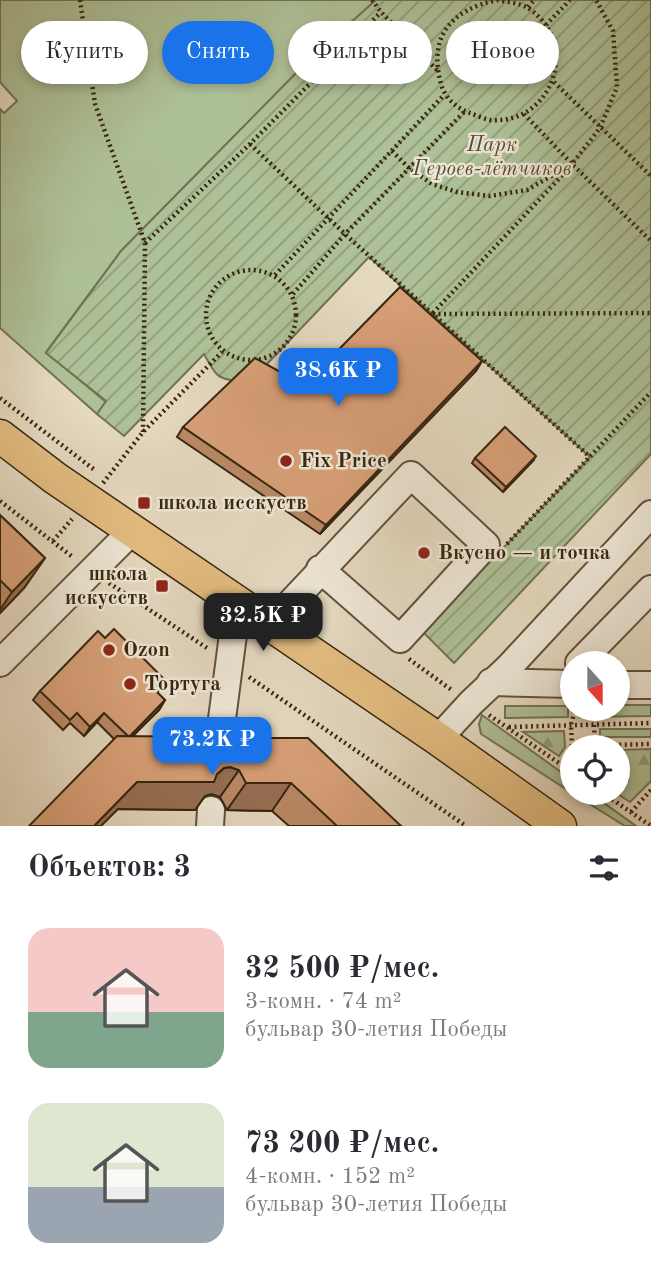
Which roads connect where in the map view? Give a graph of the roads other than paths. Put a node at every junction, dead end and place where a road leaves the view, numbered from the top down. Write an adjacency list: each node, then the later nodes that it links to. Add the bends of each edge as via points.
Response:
1 (0, 436): 3 (main road)
2 (651, 514): 11 (street)
3 (132, 531): 6 (main road); 9 (street)
4 (320, 569): 4 (street, via 411,475 486,545 400,639); 7 (street)
5 (651, 589): 8 (street)
6 (237, 604): 7 (main road); 13 (street)
7 (269, 626): 12 (main road)
8 (591, 651)
9 (0, 663)
10 (560, 679): 11 (street)
11 (491, 682): 12 (street)
12 (438, 739): 14 (main road)
13 (216, 765)
14 (560, 826)

